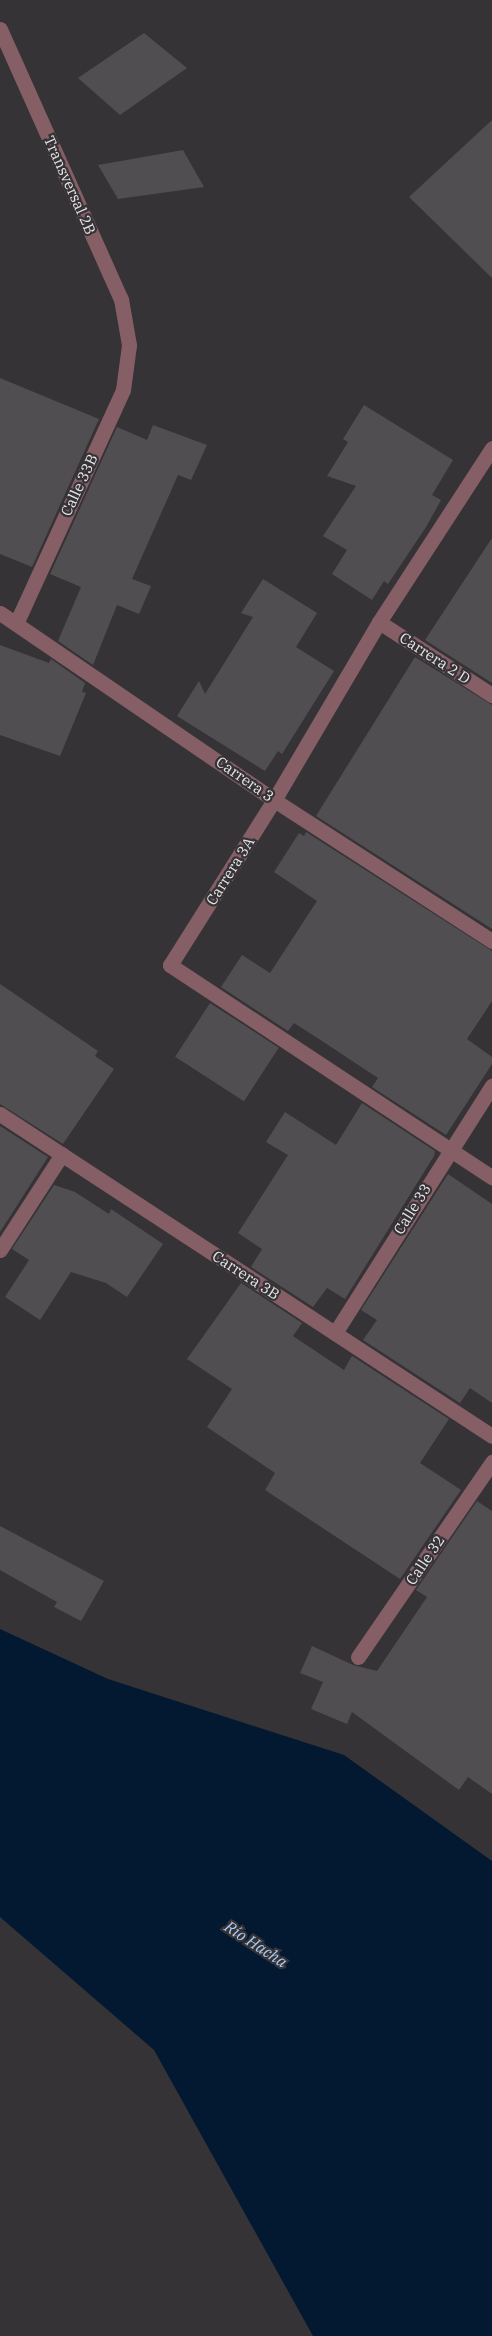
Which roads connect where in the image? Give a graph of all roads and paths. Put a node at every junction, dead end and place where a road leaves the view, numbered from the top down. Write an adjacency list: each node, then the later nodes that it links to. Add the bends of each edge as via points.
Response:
1 (2, 39): 2 (street, Transversal 2B, via 121,299)
2 (129, 345): 5 (street, Calle 33B, via 123,390)
3 (492, 448): 6 (street, Carrera 3A)
4 (0, 613): 5 (street, Carrera 3)
5 (17, 622): 8 (street, Carrera 3)
6 (378, 622): 7 (street, Carrera 2 D); 8 (street, Carrera 3A)
7 (492, 695)
8 (274, 800): 9 (street, Carrera 3); 12 (street, Carrera 3A, via 170,965)
9 (492, 941)
10 (492, 1086): 12 (street, Calle 33)
11 (0, 1114): 13 (street, Carrera 3B)
12 (450, 1149): 14 (street, Carrera 3A); 16 (street, Calle 33)
13 (62, 1154): 15 (street); 16 (street, Carrera 3B)
14 (492, 1177)
15 (0, 1250)
16 (335, 1333): 17 (street, Carrera 3B)
17 (492, 1436)
18 (492, 1462): 19 (street, Calle 32)
19 (358, 1657)

